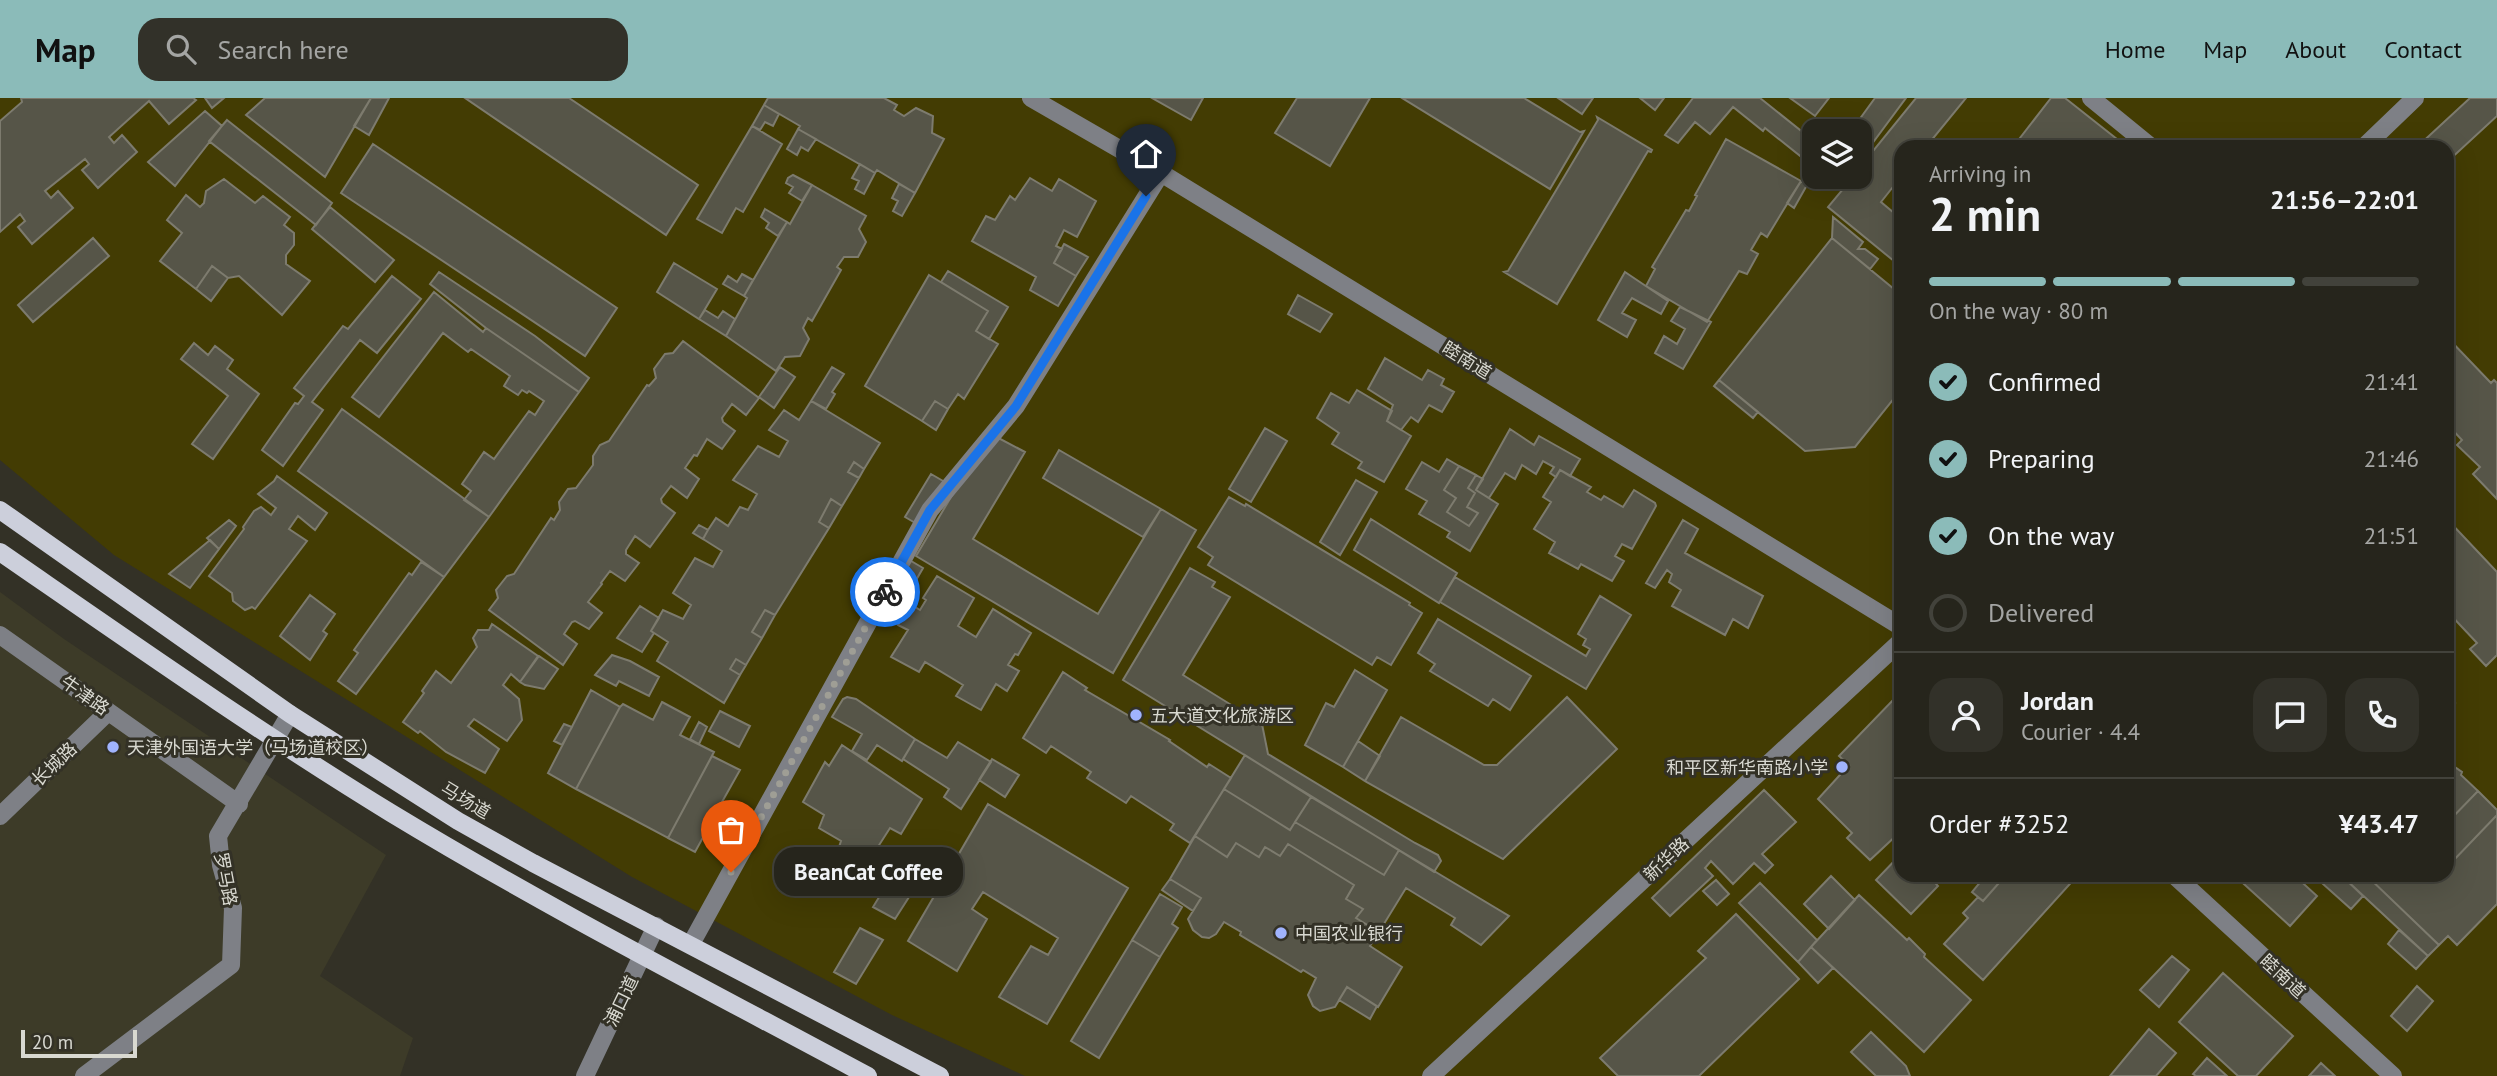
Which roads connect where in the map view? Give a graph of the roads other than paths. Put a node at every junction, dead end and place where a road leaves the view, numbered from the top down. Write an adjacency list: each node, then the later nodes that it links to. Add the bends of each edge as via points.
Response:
1 (1031, 98): 6 (street, 睦南道)
2 (2091, 98): 4 (street)
3 (2415, 98): 5 (street)
4 (2142, 140)
5 (2371, 140)
6 (1161, 173): 9 (street, 睦南道); 19 (street, via 1016,406 930,510)
7 (0, 510): 13 (main road, 马场道)
8 (0, 552): 14 (main road)
9 (1894, 622)
10 (0, 635): 12 (street, 牛津路)
11 (1894, 648): 25 (street, 新华路)
12 (108, 712): 15 (street, 牛津路); 16 (street, 长城路)
13 (290, 713): 14 (street, 罗马路); 18 (main road, 马场道, via 458,821)
14 (273, 740): 15 (street, 罗马路); 20 (main road, via 526,893)
15 (239, 803): 21 (street, 罗马路, via 218,836 233,908 231,965)
16 (0, 816)
17 (2182, 882): 26 (street, 睦南道)
18 (656, 926): 19 (main road, 马场道); 20 (street, 浦口道)
19 (691, 944): 24 (main road, 马场道)
20 (643, 955): 22 (street, 浦口道); 23 (main road)
21 (85, 1076)
22 (585, 1076)
23 (868, 1076)
24 (940, 1076)
25 (1431, 1076)
26 (2393, 1076)

